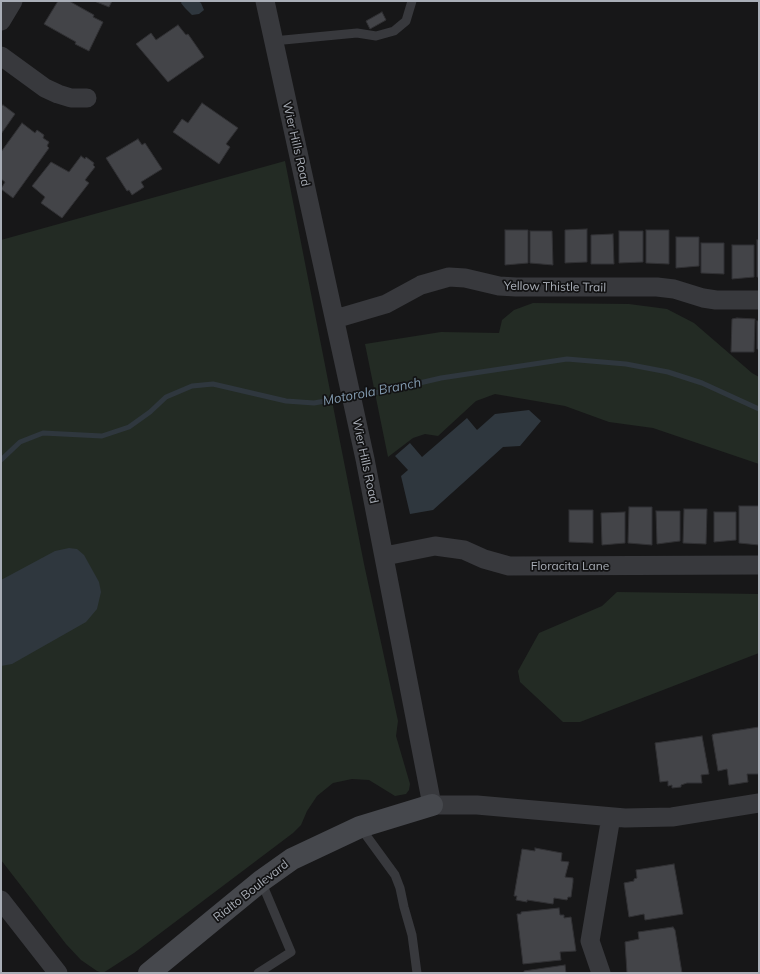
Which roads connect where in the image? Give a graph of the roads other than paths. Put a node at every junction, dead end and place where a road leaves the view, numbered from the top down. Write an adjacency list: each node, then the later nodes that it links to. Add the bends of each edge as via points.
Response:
1 (13, 1): 4 (street)
2 (265, 1): 5 (street, Wier Hills Road)
3 (412, 1): 5 (lane, via 406,21 394,31 376,36 357,33)
4 (1, 21)
5 (273, 41): 9 (street, Wier Hills Road)
6 (1, 56): 7 (street, via 45,88 71,98)
7 (87, 98)
8 (759, 300): 9 (street, Yellow Thistle Trail, via 716,300 657,287 516,287 449,277 421,285 386,304)
9 (335, 319): 10 (street, Wier Hills Road)
10 (385, 556): 11 (street, Floracita Lane, via 435,546 464,550 509,566); 13 (street, Wier Hills Road)
11 (759, 565)
12 (759, 803): 14 (street, via 672,817)
13 (432, 805): 14 (street, via 477,805); 15 (street, Rialto Boulevard)
14 (611, 817): 22 (street, via 590,941)
15 (360, 827): 16 (street, Rialto Boulevard, via 292,859); 21 (lane, via 395,876 400,888 412,936)
16 (262, 881): 19 (street, Rialto Boulevard); 20 (lane, via 291,952)
17 (1, 900): 18 (street)
18 (58, 973)
19 (149, 973)
20 (258, 973)
21 (417, 973)
22 (601, 973)

